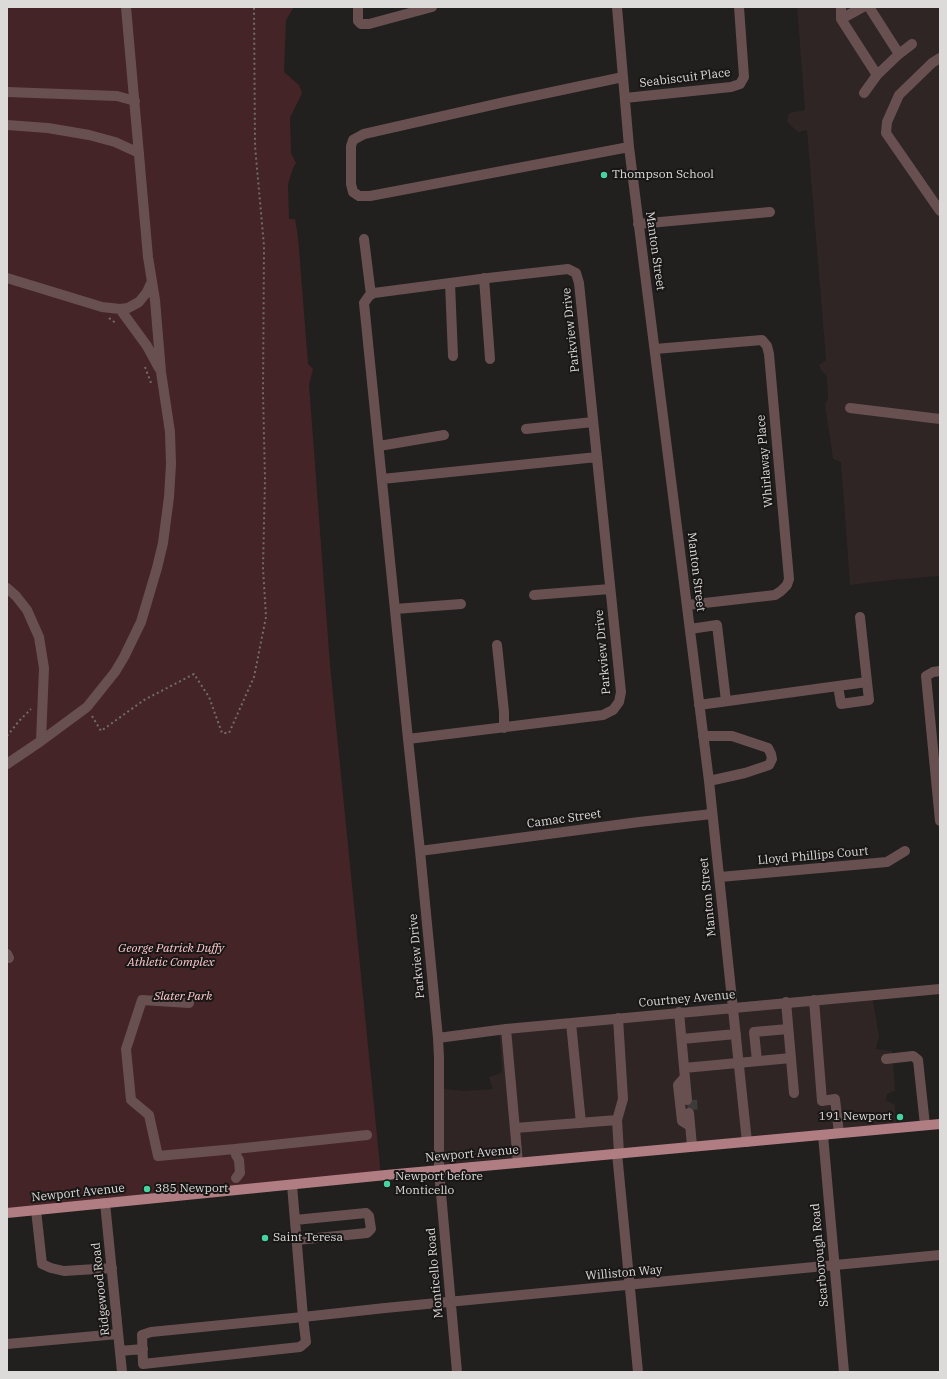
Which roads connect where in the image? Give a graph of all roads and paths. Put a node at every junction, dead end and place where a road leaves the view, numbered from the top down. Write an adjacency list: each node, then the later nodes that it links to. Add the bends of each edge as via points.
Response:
1 (126, 7): 19 (street)
2 (254, 7): 64 (path, via 254,146 264,246 263,568 266,617 254,677 229,733 222,733 209,697 194,674 144,700 101,731)
3 (358, 7): 4 (street, via 358,21 361,24 368,24)
4 (432, 7)
5 (617, 7): 15 (street, Manton Street)
6 (739, 7): 18 (street, Seabiscuit Place, via 744,77 740,84)
7 (841, 7): 10 (street)
8 (863, 7): 10 (street)
9 (869, 7): 12 (street)
10 (841, 19): 14 (street)
11 (912, 44): 12 (street)
12 (899, 54): 14 (street)
13 (940, 58): 23 (street, via 899,95 887,122 886,133)
14 (877, 75): 17 (street)
15 (623, 77): 18 (street, Manton Street); 21 (street, via 364,134 353,140 351,146 353,192 359,196 370,196)
16 (7, 92): 19 (street, via 117,96)
17 (864, 93)
18 (625, 98): 21 (street, Manton Street)
19 (134, 101): 22 (street)
20 (7, 125): 22 (street, via 48,128 88,135 115,142)
21 (629, 147): 25 (street, Manton Street)
22 (139, 153): 29 (street)
23 (940, 211)
24 (770, 212): 25 (street)
25 (638, 224): 35 (street, Manton Street)
26 (364, 239): 31 (street)
27 (7, 278): 32 (street)
28 (484, 278): 30 (street, Parkview Drive); 37 (street); 43 (street, Parkview Drive, via 568,269 576,274)
29 (152, 281): 33 (street, via 139,302); 39 (street)
30 (450, 283): 31 (street, Parkview Drive); 36 (street)
31 (371, 295): 46 (street, Parkview Drive, via 364,303)
32 (102, 307): 33 (street); 34 (path, via 98,315 109,318)
33 (120, 309): 39 (street, via 147,346)
34 (120, 326)
35 (655, 349): 53 (street, Manton Street); 53 (street, Whirlaway Place, via 762,340 769,354 789,579 787,585 775,595)
36 (453, 356)
37 (490, 359)
38 (145, 366): 40 (path)
39 (161, 372): 64 (street, via 170,432 171,464 170,497 163,543 146,607 133,640 115,672)
40 (152, 385)
41 (850, 408): 42 (street)
42 (940, 419)
43 (593, 422): 44 (street); 47 (street, Parkview Drive)
44 (526, 429)
45 (444, 435): 46 (street)
46 (379, 446): 48 (street, Parkview Drive)
47 (596, 457): 48 (street); 50 (street, Parkview Drive)
48 (382, 480): 54 (street, Parkview Drive)
49 (7, 588): 63 (street, via 27,610 39,638 44,668)
50 (610, 589): 51 (street); 65 (street, Parkview Drive, via 621,692 619,702 613,710 603,715)
51 (534, 595)
52 (461, 604): 54 (street)
53 (687, 605): 56 (street, Manton Street)
54 (395, 609): 68 (street, Parkview Drive)
55 (860, 617): 59 (street)
56 (690, 629): 61 (street, via 717,625); 62 (street, Manton Street)
57 (497, 645): 65 (street)
58 (940, 671): 73 (street, via 926,676)
59 (867, 682): 60 (street); 60 (street, via 869,700 840,704)
60 (838, 686): 61 (street)
61 (726, 701): 62 (street)
62 (699, 705): 67 (street, Manton Street)
63 (42, 707): 66 (path, via 33,708 28,712); 69 (street)
64 (87, 707): 69 (street)
65 (504, 728): 68 (street, Parkview Drive)
66 (7, 736)
67 (703, 736): 71 (street, Manton Street); 71 (street, via 732,736 768,748 772,759 769,765 761,768)
68 (408, 739): 74 (street, Parkview Drive)
69 (41, 741): 70 (street)
70 (7, 764)
71 (708, 781): 72 (street, Manton Street)
72 (712, 814): 74 (street, Camac Street); 76 (street, Manton Street)
73 (940, 822)
74 (420, 851): 88 (street, Parkview Drive)
75 (905, 851): 76 (street, Lloyd Phillips Court, via 887,862)
76 (720, 877): 81 (street, Manton Street)
77 (940, 989): 78 (street, Courtney Avenue)
78 (814, 1000): 79 (street, Courtney Avenue); 104 (street, via 822,1101 835,1099)
79 (786, 1002): 81 (street, Courtney Avenue); 85 (street)
80 (189, 1003): 109 (street, via 142,1000 126,1049 131,1100 149,1116 158,1156)
81 (733, 1007): 82 (street, Courtney Avenue); 87 (street, Manton Street)
82 (680, 1012): 83 (street, Courtney Avenue); 89 (street)
83 (618, 1018): 84 (street, Courtney Avenue); 98 (street, via 623,1099)
84 (571, 1023): 86 (street, Courtney Avenue); 99 (street)
85 (788, 1028): 90 (street); 92 (street, via 754,1032)
86 (506, 1029): 88 (street, Courtney Avenue); 103 (street)
87 (736, 1034): 89 (street); 93 (street, Manton Street)
88 (438, 1038): 112 (street, Parkview Drive)
89 (682, 1039): 94 (street)
90 (791, 1058): 92 (street); 95 (street)
91 (886, 1059): 101 (street, via 913,1056 918,1060)
92 (757, 1062): 93 (street)
93 (739, 1064): 94 (street); 107 (street, Manton Street)
94 (684, 1072): 96 (street); 102 (street, via 678,1085 682,1121)
95 (794, 1093)
96 (690, 1100)
97 (691, 1113): 102 (street)
98 (617, 1120): 99 (street); 110 (street)
99 (581, 1123): 103 (street)
100 (940, 1124): 101 (main road, Newport Avenue)
101 (925, 1125): 104 (main road, Newport Avenue)
102 (690, 1126): 108 (street)
103 (515, 1128): 111 (street)
104 (839, 1133): 106 (main road, Newport Avenue)
105 (367, 1135): 109 (street)
106 (822, 1135): 107 (main road, Newport Avenue); 121 (street, Scarborough Road)
107 (747, 1142): 108 (main road, Newport Avenue)
108 (692, 1146): 110 (main road, Newport Avenue)
109 (235, 1152): 114 (street, via 232,1160 233,1173)
110 (618, 1153): 111 (main road, Newport Avenue); 123 (street)
111 (518, 1163): 112 (main road, Newport Avenue)
112 (438, 1171): 113 (main road, Newport Avenue); 124 (street, Monticello Road)
113 (292, 1185): 114 (main road, Newport Avenue); 118 (street)
114 (238, 1190): 115 (main road, Newport Avenue)
115 (105, 1203): 116 (main road, Newport Avenue); 122 (street, Ridgewood Road)
116 (36, 1210): 117 (main road, Newport Avenue); 122 (street, via 42,1264 64,1271)
117 (7, 1213)
118 (295, 1220): 119 (street); 119 (street, via 366,1213 369,1216 370,1229 367,1233)
119 (297, 1240): 125 (street)
120 (940, 1255): 121 (street, Williston Way)
121 (834, 1265): 123 (street, Williston Way); 133 (street, Scarborough Road)
122 (112, 1268): 126 (street, Ridgewood Road)
123 (630, 1286): 124 (street, Williston Way); 132 (street)
124 (451, 1302): 125 (street, Williston Way); 131 (street, Monticello Road)
125 (307, 1317): 128 (street, Williston Way, via 151,1332 142,1335); 128 (street, via 306,1342 300,1347 143,1364)
126 (118, 1334): 127 (street); 129 (street, Ridgewood Road)
127 (7, 1344)
128 (143, 1349): 129 (street)
129 (120, 1351): 130 (street, Ridgewood Road)
130 (122, 1372)
131 (457, 1372)
132 (638, 1372)
133 (844, 1372)

